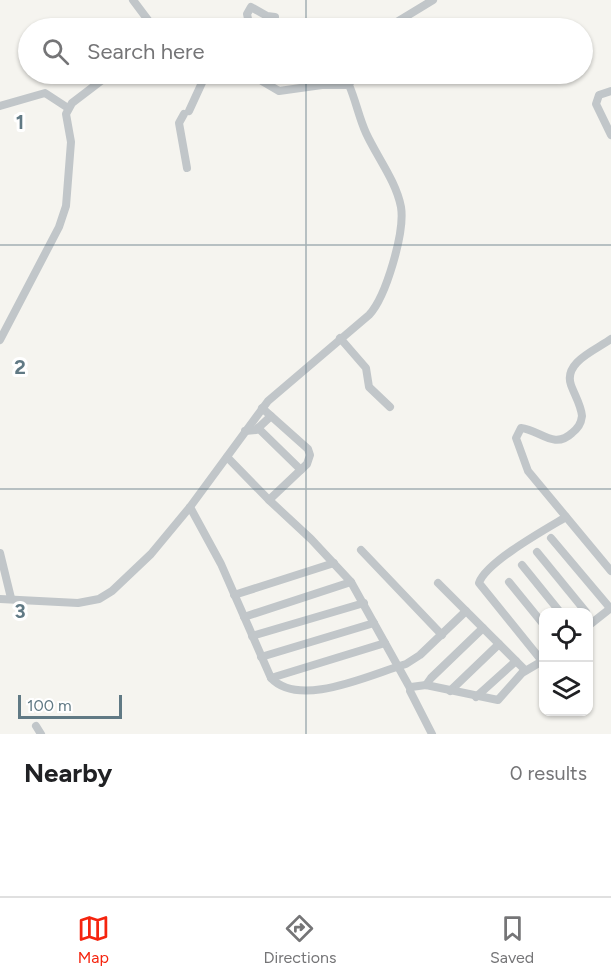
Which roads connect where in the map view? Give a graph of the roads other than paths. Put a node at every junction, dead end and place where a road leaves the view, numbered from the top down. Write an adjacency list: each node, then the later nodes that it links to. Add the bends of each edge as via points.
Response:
1 (133, 0): 4 (street)
2 (432, 0): 6 (street)
3 (274, 17): 5 (street, via 251,7)
4 (146, 18)
5 (248, 18)
6 (403, 18)
7 (98, 84): 13 (street)
8 (201, 84): 16 (street, via 179,123)
9 (268, 84): 10 (street, via 279,91)
10 (349, 85): 17 (street, via 402,214 384,294 369,315)
11 (611, 91): 14 (street, via 603,92 597,99 598,109)
12 (0, 106): 13 (street, via 45,93)
13 (68, 108): 19 (street, via 71,160 66,206 59,228)
14 (608, 122): 15 (street)
15 (611, 135)
16 (187, 168)
17 (340, 338): 20 (street, via 366,368 369,387); 21 (street)
18 (611, 339): 29 (street, via 576,363 570,372 582,416 574,432 555,441 524,428 517,432 517,447 528,471)
19 (0, 340)
20 (390, 407)
21 (262, 408): 22 (street); 24 (street)
22 (271, 416): 23 (street); 26 (street, via 310,453)
23 (258, 428): 24 (street); 26 (street)
24 (245, 432): 25 (street)
25 (227, 457): 27 (street); 28 (street)
26 (301, 470): 27 (street)
27 (268, 500): 34 (street)
28 (190, 507): 40 (street); 41 (street, via 127,578 99,599 78,603)
29 (566, 517): 36 (street); 57 (street, via 513,550 479,583)
30 (551, 538): 46 (street)
31 (361, 550): 53 (street)
32 (537, 552): 45 (street)
33 (0, 553): 41 (street)
34 (334, 563): 37 (street); 40 (street)
35 (522, 565): 44 (street)
36 (611, 571)
37 (351, 582): 43 (street); 48 (street)
38 (509, 582): 50 (street)
39 (438, 583): 47 (street)
40 (234, 595): 48 (street)
41 (11, 598): 42 (street)
42 (0, 599)
43 (364, 603): 51 (street); 54 (street)
44 (557, 608)
45 (580, 608)
46 (611, 608): 49 (street)
47 (466, 611): 52 (street); 53 (street)
48 (244, 617): 54 (street)
49 (593, 617)
50 (539, 620)
51 (374, 623): 55 (street); 58 (street)
52 (483, 628): 56 (street); 64 (street)
53 (441, 634): 61 (street, via 413,661)
54 (252, 636): 58 (street)
55 (385, 643): 61 (street); 63 (street)
56 (499, 644): 59 (street); 66 (street)
57 (539, 655)
58 (261, 657): 63 (street)
59 (516, 660): 62 (street); 67 (street)
60 (539, 662): 62 (street)
61 (397, 667): 63 (street, via 308,692 284,688); 65 (street)
62 (525, 670): 67 (street, via 498,700)
63 (271, 678)
64 (426, 685): 65 (street); 66 (street)
65 (410, 688): 68 (street)
66 (450, 691): 67 (street)
67 (476, 697)
68 (432, 734)

